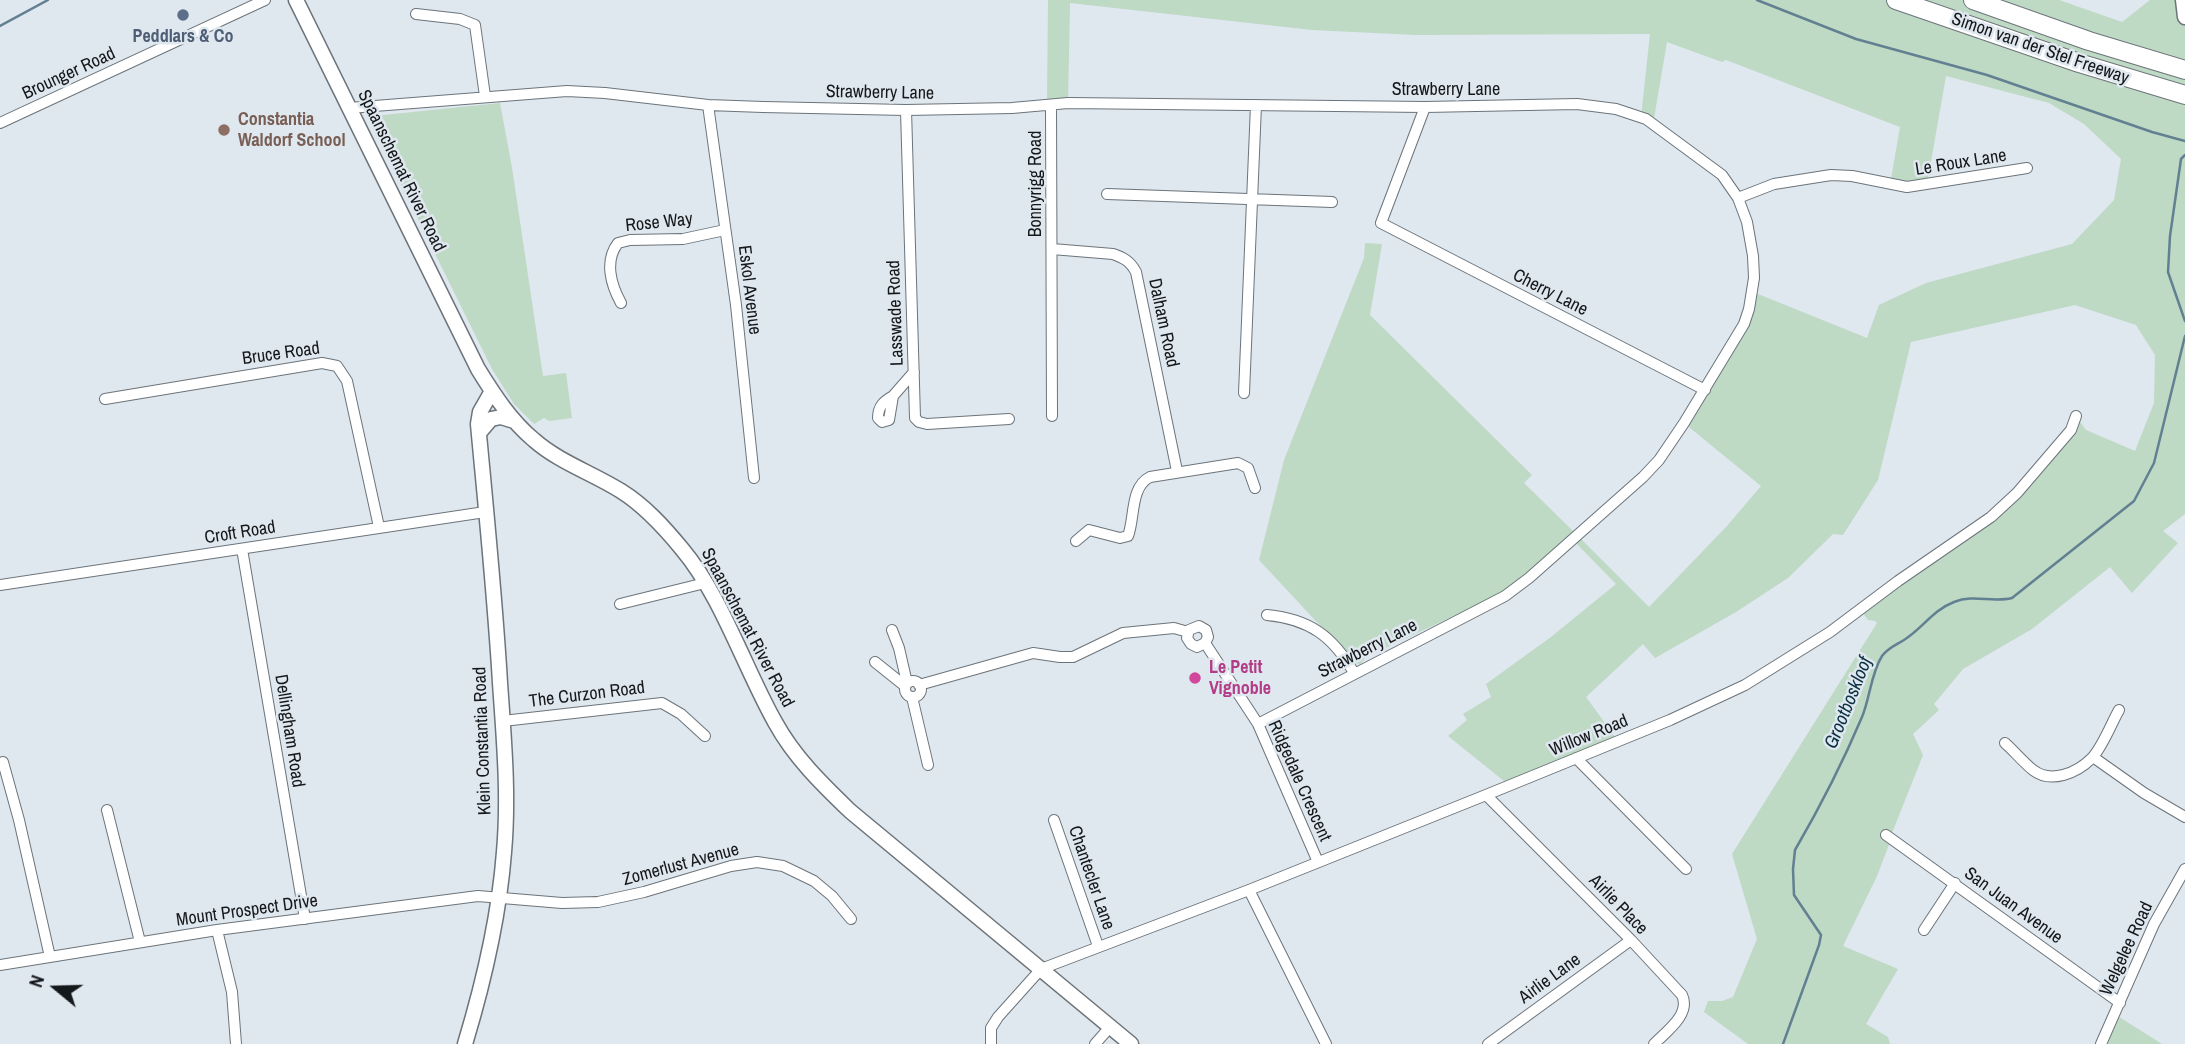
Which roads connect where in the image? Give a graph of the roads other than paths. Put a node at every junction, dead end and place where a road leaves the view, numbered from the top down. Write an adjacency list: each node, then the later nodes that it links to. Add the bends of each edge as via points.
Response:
1 (265, 0): 17 (street, Brounger Road)
2 (296, 0): 15 (main road, Spaanschemat River Road)
3 (1896, 0): 9 (highway, Simon van der Stel Freeway)
4 (1973, 0): 8 (highway, Simon van der Stel Freeway)
5 (2183, 0): 7 (main road)
6 (416, 14): 10 (street, via 475,25)
7 (2185, 17)
8 (2185, 70)
9 (2185, 95)
10 (485, 96): 11 (street, Strawberry Lane, via 567,91); 15 (street, Strawberry Lane)
11 (708, 105): 16 (street, Strawberry Lane); 23 (street, Eskol Avenue)
12 (1255, 105): 13 (street, Strawberry Lane); 14 (street, Strawberry Lane); 21 (street)
13 (1051, 106): 16 (street, Strawberry Lane); 24 (street, Bonnyrigg Road)
14 (1425, 107): 20 (street, Strawberry Lane, via 1577,104 1616,109 1646,119 1712,168); 27 (street, Cherry Lane, via 1381,223)
15 (349, 108): 29 (main road, Spaanschemat River Road)
16 (906, 110): 26 (street, Lasswade Road)
17 (0, 123)
18 (2026, 169): 20 (street, Le Roux Lane, via 1907,187 1831,175 1774,184)
19 (1107, 194): 21 (street)
20 (1738, 198): 27 (street, Strawberry Lane, via 1751,238 1753,292 1744,324)
21 (1252, 200): 22 (street); 28 (street)
22 (1332, 202)
23 (725, 230): 25 (street, Rose Way, via 682,239 618,243 611,253 610,270); 38 (street, Eskol Avenue)
24 (1052, 249): 32 (street, Bonnyrigg Road); 37 (street, Dalham Road, via 1113,254 1132,265)
25 (621, 303)
26 (914, 372): 30 (street); 34 (street, Lasswade Road, via 919,422)
27 (1705, 390): 52 (street, Strawberry Lane, via 1659,460 1529,578 1489,605)
28 (1244, 393)
29 (495, 396): 35 (main road, Spaanschemat River Road); 36 (main road, Klein Constantia Road, via 480,412)
30 (893, 396)
31 (105, 399): 41 (street, Bruce Road, via 322,363 337,366 347,381)
32 (1052, 416)
33 (2076, 416): 62 (street, Willow Road, via 2071,430 1991,517 1830,632 1717,699)
34 (1009, 419)
35 (514, 421): 36 (main road, via 491,419); 44 (main road, Spaanschemat River Road, via 552,454 644,509 684,552)
36 (479, 433): 40 (main road, Klein Constantia Road)
37 (1177, 471): 39 (street, via 1238,463 1248,468); 42 (street, via 1144,480 1133,505 1128,536 1090,530)
38 (754, 478)
39 (1255, 488)
40 (485, 512): 41 (street, Croft Road); 57 (main road, Klein Constantia Road)
41 (379, 527): 43 (street, Croft Road)
42 (1076, 541)
43 (242, 549): 45 (street, Croft Road); 76 (street, Dellingham Road)
44 (705, 583): 46 (street); 85 (main road, Spaanschemat River Road, via 776,724 816,778)
45 (0, 585)
46 (620, 604)
47 (1267, 615): 52 (street, via 1315,628)
48 (892, 630): 53 (street)
49 (1186, 631): 50 (street, Ridgedale Crescent, via 1191,644); 50 (street, Ridgedale Crescent, via 1203,627); 54 (street, via 1124,633 1073,657 1034,653)
50 (1205, 643): 58 (street, Ridgedale Crescent)
51 (876, 662): 53 (street)
52 (1354, 673): 58 (street, Strawberry Lane)
53 (906, 684): 54 (street, via 913,681); 55 (street, via 907,695)
54 (919, 685): 55 (street, via 920,693)
55 (912, 697): 64 (street)
56 (2119, 710): 61 (street)
57 (503, 721): 59 (street, The Curzon Road, via 662,703); 75 (main road, Klein Constantia Road, via 507,800)
58 (1258, 724): 70 (street, Ridgedale Crescent)
59 (705, 736)
60 (2005, 743): 61 (street, via 2034,771 2052,777)
61 (2093, 757): 67 (street)
62 (1576, 758): 65 (street, Willow Road); 71 (street)
63 (3, 762): 83 (street)
64 (928, 765)
65 (1486, 795): 70 (street, Willow Road); 80 (street, Airlie Place)
66 (107, 810): 81 (street)
67 (2185, 817)
68 (1054, 820): 82 (street, Chantecler Lane)
69 (1886, 835): 73 (street, San Juan Avenue)
70 (1318, 862): 74 (street, Willow Road)
71 (1686, 869)
72 (2185, 869): 86 (street, Welgelee Road, via 2154,924)
73 (1955, 883): 79 (street); 86 (street, San Juan Avenue)
74 (1249, 890): 82 (street, Willow Road); 93 (street)
75 (499, 896): 76 (street, Mount Prospect Drive); 77 (street, Zomerlust Avenue, via 589,903 757,862 783,866 814,881); 89 (main road, Klein Constantia Road, via 488,962)
76 (305, 919): 78 (street, Mount Prospect Drive)
77 (851, 919)
78 (217, 930): 81 (street, Mount Prospect Drive); 88 (street, via 232,992)
79 (1924, 930)
80 (1630, 940): 94 (street, Airlie Lane); 95 (street, Airlie Place, via 1685,1000 1682,1014)
81 (140, 942): 83 (street, Mount Prospect Drive)
82 (1098, 946): 85 (street, Willow Road)
83 (50, 957): 84 (street, Mount Prospect Drive)
84 (0, 965)
85 (1041, 969): 87 (main road, Spaanschemat River Road); 90 (street, via 998,1017 991,1028)
86 (2120, 1003): 96 (street, Welgelee Road)
87 (1110, 1027): 91 (street); 92 (main road, Spaanschemat River Road)
88 (236, 1044)
89 (465, 1044)
90 (990, 1044)
91 (1096, 1044)
92 (1130, 1044)
93 (1326, 1044)
94 (1489, 1044)
95 (1654, 1044)
96 (2101, 1044)

